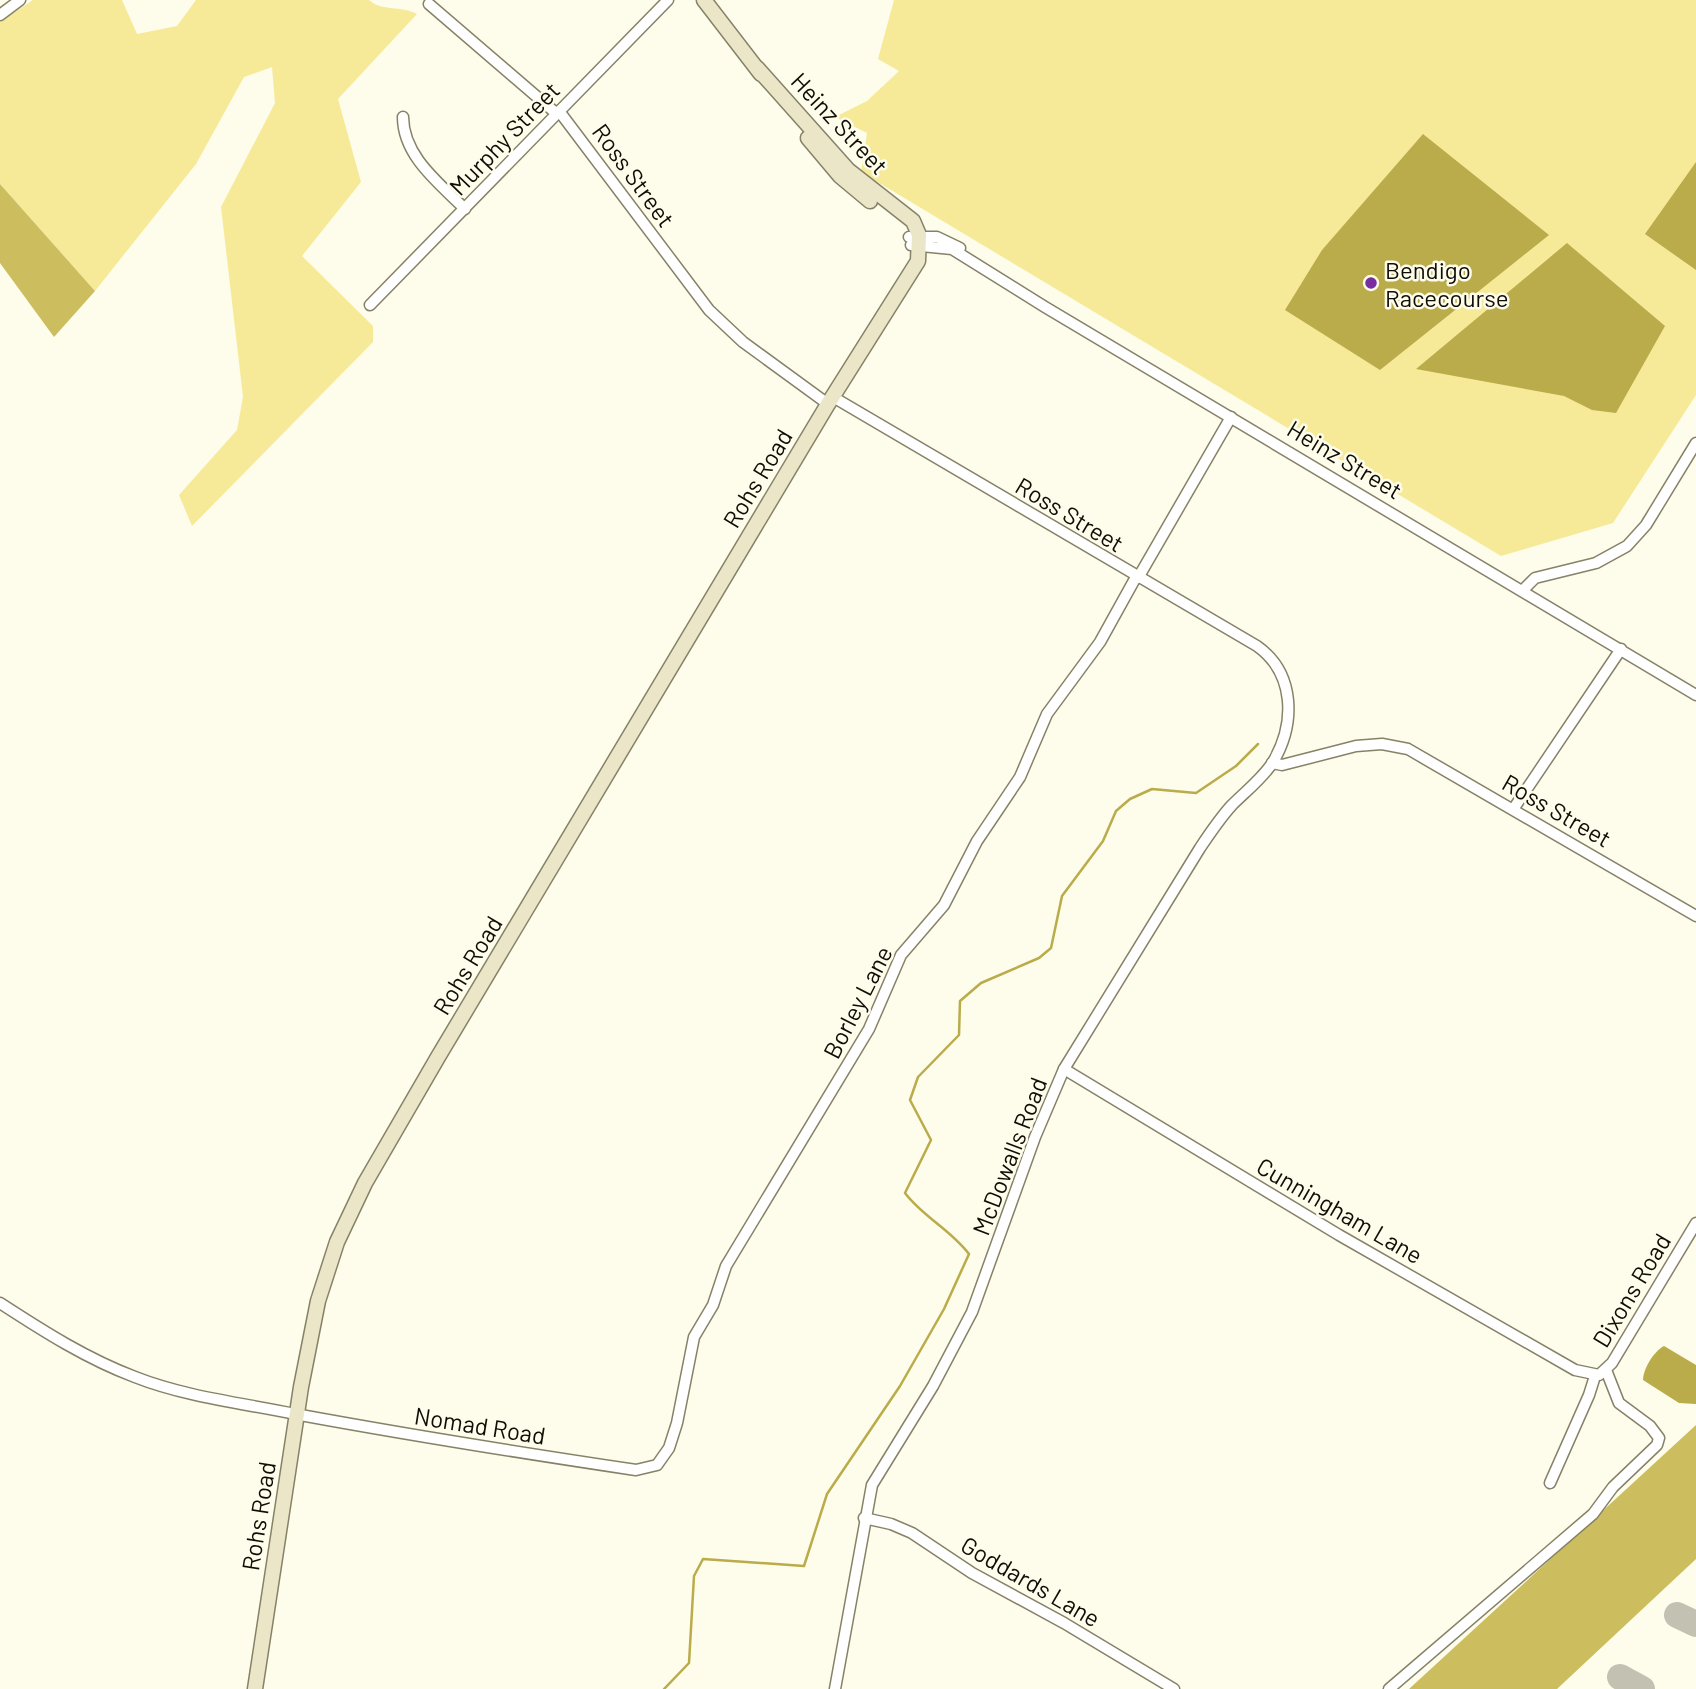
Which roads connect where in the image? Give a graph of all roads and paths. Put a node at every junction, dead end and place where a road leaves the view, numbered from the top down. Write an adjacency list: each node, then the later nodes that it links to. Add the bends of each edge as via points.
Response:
1 (20, 0): 5 (street)
2 (668, 0): 6 (street, Murphy Street)
3 (704, 0): 9 (street, Heinz Street, via 817,142 906,215 917,228)
4 (429, 4): 6 (street, Ross Street)
5 (0, 15)
6 (558, 113): 8 (street, Murphy Street); 11 (street, Ross Street, via 709,310 743,342)
7 (403, 117): 8 (street, via 404,132 418,160)
8 (465, 209): 10 (street, Murphy Street)
9 (915, 241): 11 (street, Rohs Road, via 914,268); 12 (street, Heinz Street, via 952,249 972,260)
10 (370, 306)
11 (830, 401): 14 (street, Ross Street); 26 (street, Rohs Road, via 365,1183 337,1242 318,1301)
12 (1231, 417): 14 (street, Borley Lane); 15 (street, Heinz Street)
13 (1696, 443): 15 (street, via 1646,525 1627,546 1596,563 1535,578)
14 (1137, 578): 17 (street, Ross Street, via 1257,646); 27 (street, Borley Lane, via 1100,642 1047,713 1020,777 977,841 944,905 901,955 869,1029 726,1266 713,1305 694,1337 677,1423)
15 (1522, 591): 16 (street, Heinz Street)
16 (1621, 649): 18 (street, Heinz Street); 20 (street)
17 (1282, 671): 19 (street, McDowalls Road, via 1287,689 1286,722)
18 (1696, 695)
19 (1272, 763): 20 (street, Ross Street, via 1282,765 1363,745 1396,746); 22 (street, McDowalls Road, via 1199,848)
20 (1514, 808): 21 (street, Ross Street)
21 (1696, 916)
22 (1064, 1069): 25 (street, Cunningham Lane, via 1575,1370); 29 (street, McDowalls Road, via 972,1312 933,1386 877,1474)
23 (1696, 1223): 25 (street, Dixons Road)
24 (0, 1303): 26 (street, Nomad Road, via 81,1353 136,1377 197,1395)
25 (1600, 1374): 28 (street, Dixons Road); 33 (street, via 1619,1403 1650,1426 1659,1438 1657,1445 1613,1487 1593,1514)
26 (297, 1414): 27 (street, Nomad Road, via 636,1470); 30 (street, Rohs Road)
27 (657, 1465)
28 (1550, 1483)
29 (864, 1518): 31 (street, McDowalls Road); 32 (street, Goddards Lane, via 912,1532 972,1573)
30 (255, 1689)
31 (835, 1689)
32 (1174, 1689)
33 (1389, 1689)

